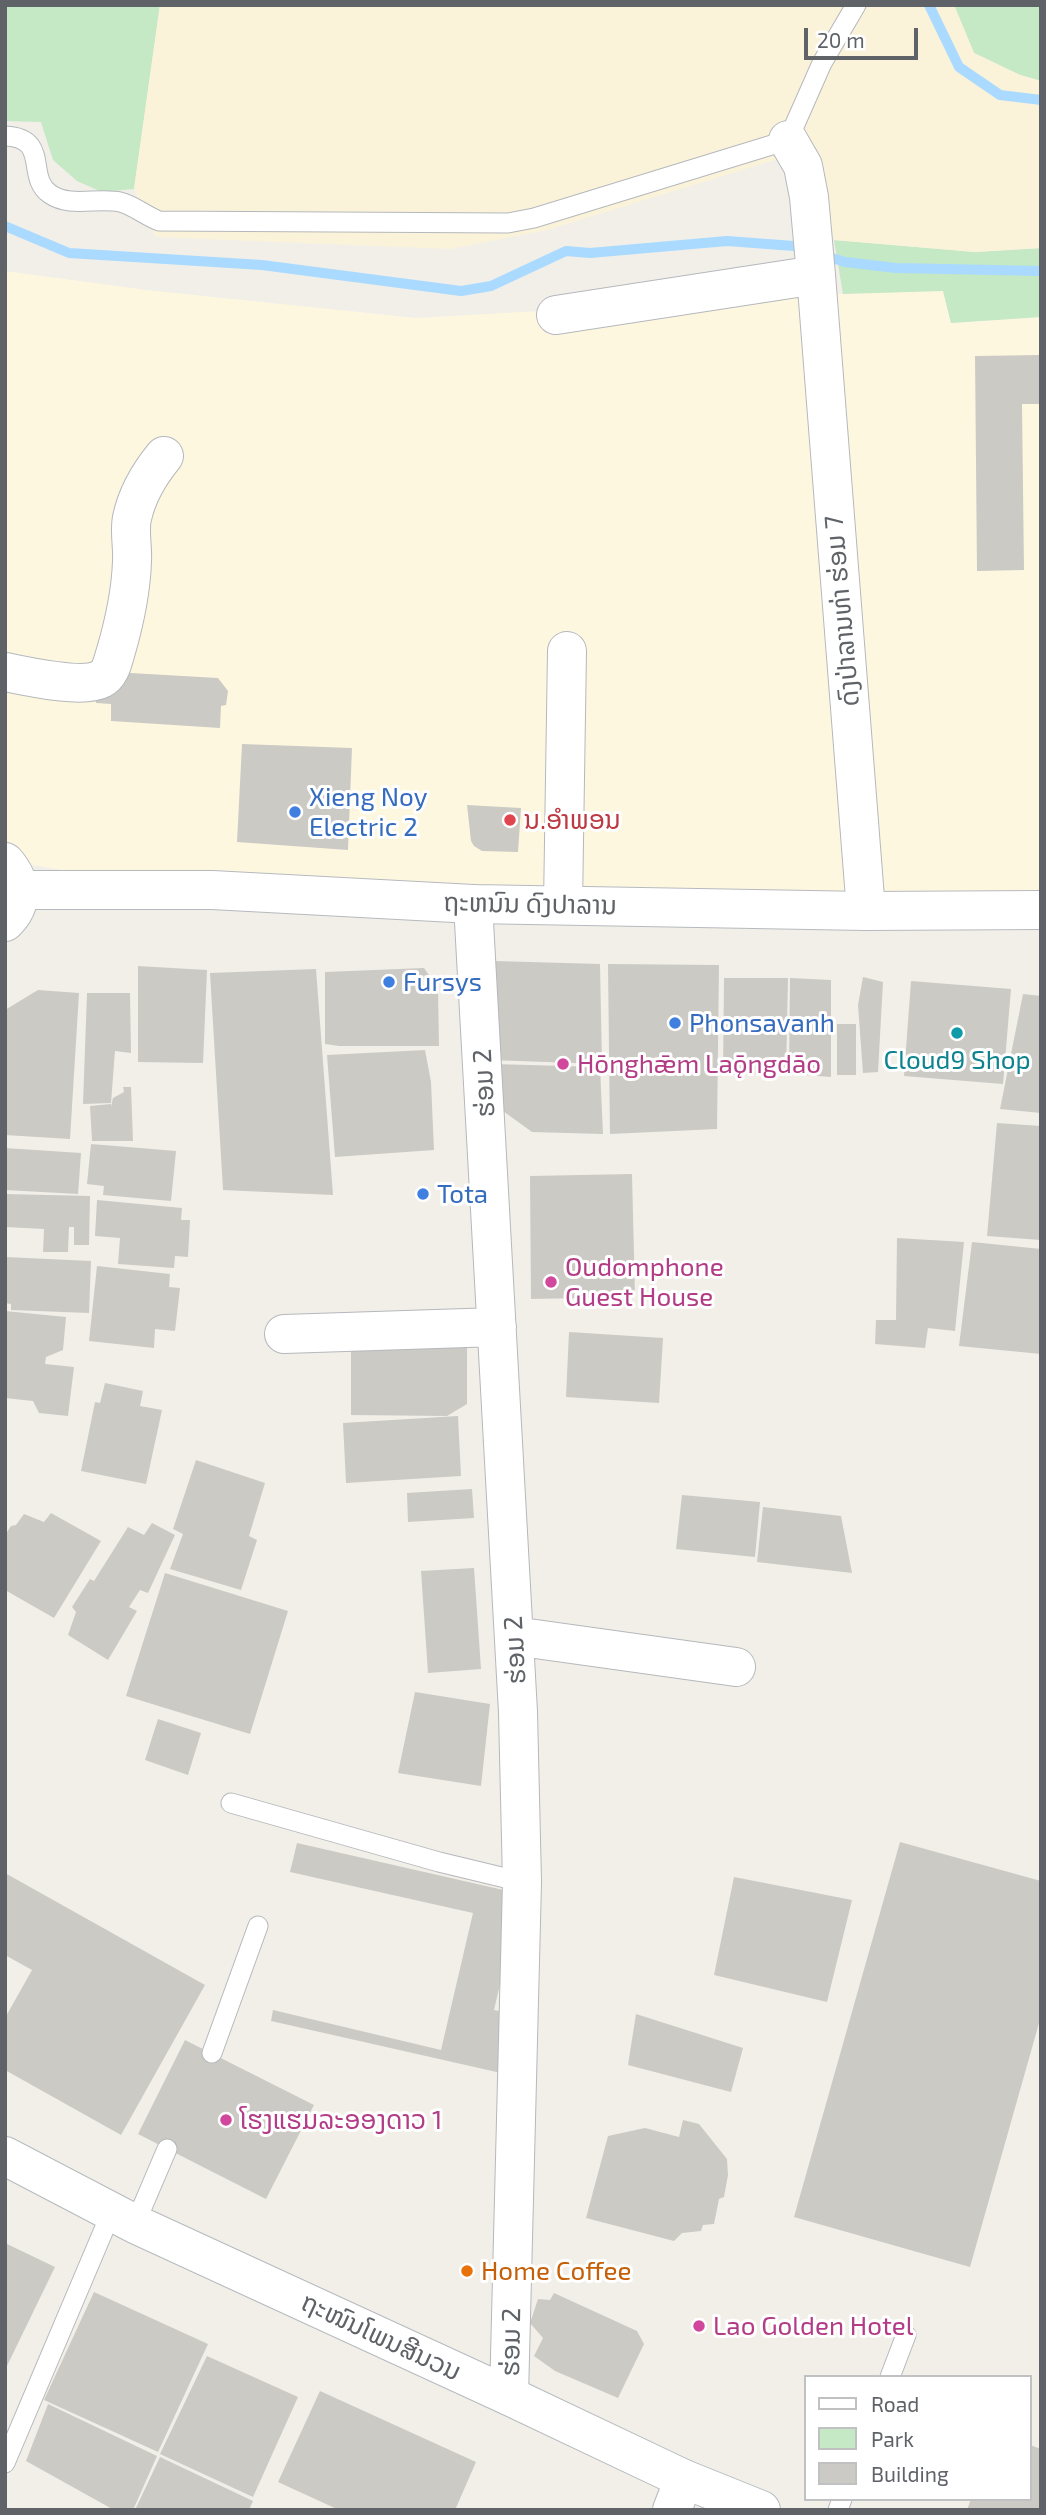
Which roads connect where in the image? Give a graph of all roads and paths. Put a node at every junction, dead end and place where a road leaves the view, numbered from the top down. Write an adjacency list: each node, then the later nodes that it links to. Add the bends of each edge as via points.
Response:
1 (856, 5): 3 (lane, via 821,63)
2 (11, 137): 3 (lane, via 28,142 41,185 50,194 66,201 120,202 159,221 508,223)
3 (788, 139): 4 (street, ດົງປ່າລານທ່າ ຮ່ອມ 7, via 803,166)
4 (817, 293): 5 (street); 13 (street, ດົງປ່າລານທ່າ ຮ່ອມ 7)
5 (556, 314)
6 (164, 456): 8 (street, via 149,475 132,518 129,607 106,675 84,682)
7 (567, 652): 11 (street)
8 (5, 672)
9 (10, 891): 10 (street, ຖະຫນົນ ດົງປາລານ, via 212,890)
10 (474, 904): 11 (street, ຖະຫນົນ ດົງປາລານ); 14 (street, ຮ່ອມ 2)
11 (563, 905): 13 (street, ຖະຫນົນ ດົງປາລານ)
12 (1041, 910): 13 (street, ຖະຫນົນ ດົງປາລານ)
13 (866, 911)
14 (497, 1327): 15 (street); 16 (street, ຮ່ອມ 2)
15 (284, 1334)
16 (514, 1636): 17 (street); 19 (street, ຮ່ອມ 2)
17 (736, 1667)
18 (231, 1803): 19 (lane)
19 (522, 1882): 27 (street, ຮ່ອມ 2)
20 (258, 1926): 21 (lane)
21 (212, 2053)
22 (167, 2149): 24 (lane)
23 (5, 2156): 24 (street, ຖະໜົນໂພນສີນວນ)
24 (123, 2218): 27 (street, ຖະໜົນໂພນສີນວນ); 28 (lane)
25 (906, 2335): 26 (lane)
26 (891, 2375)
27 (509, 2396): 29 (street, ຖະໜົນໂພນສີນວນ)
28 (5, 2463)
29 (678, 2495): 30 (street, ຖະໜົນໂພນສີນວນ)
30 (761, 2510)

